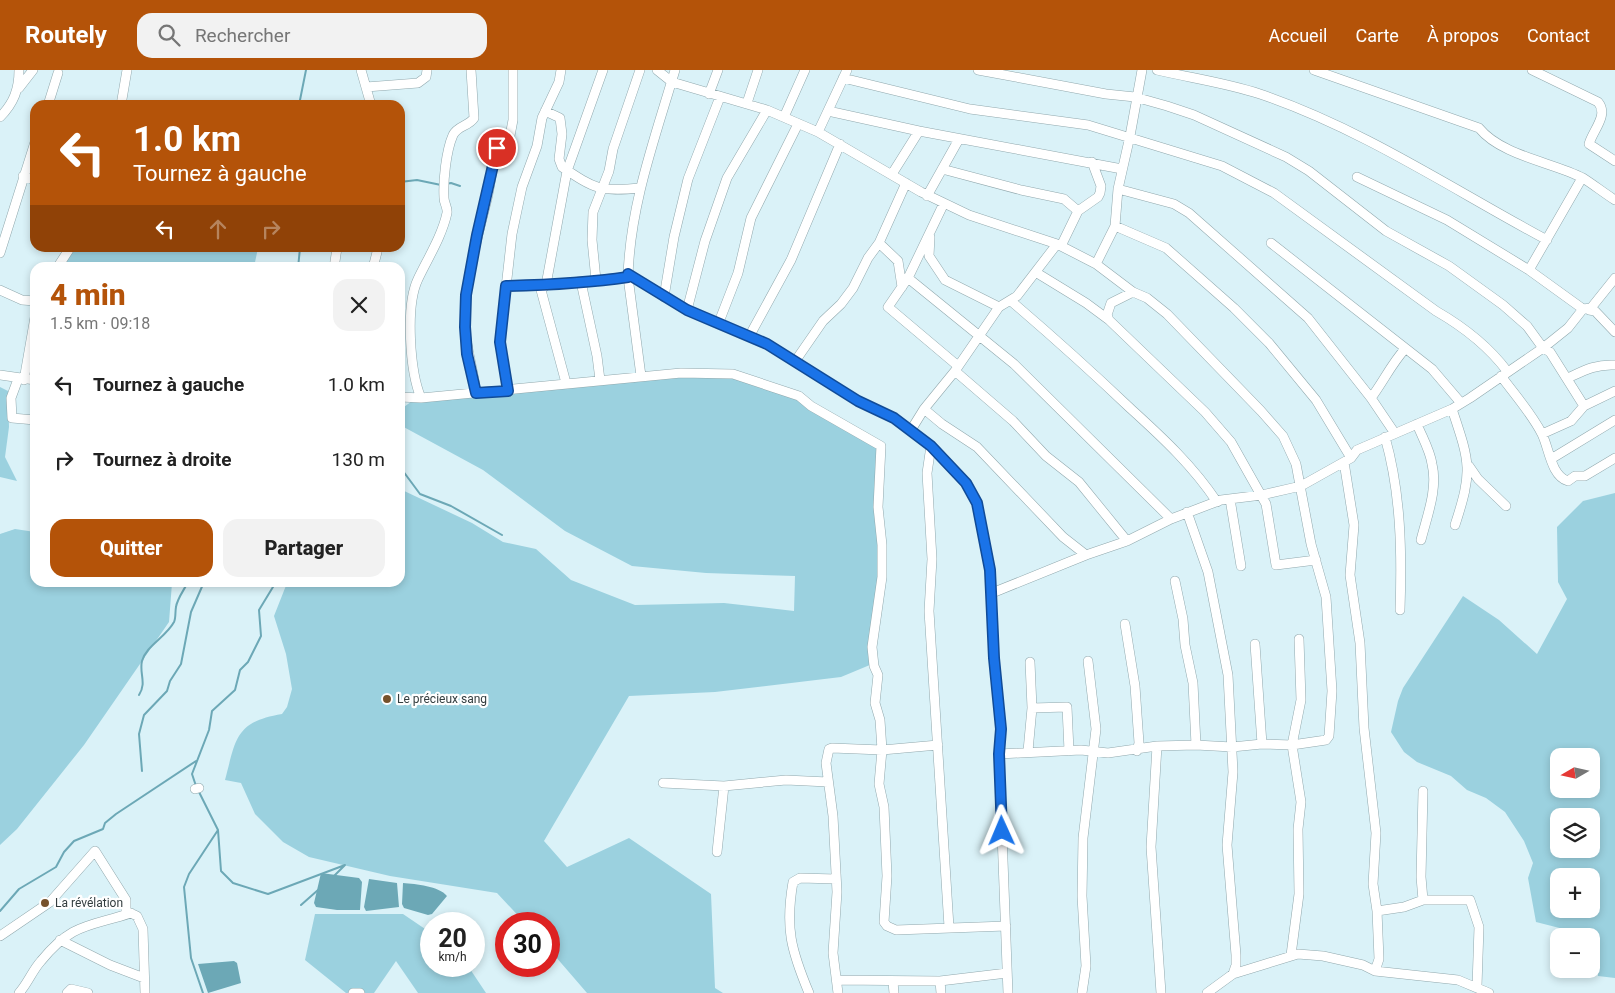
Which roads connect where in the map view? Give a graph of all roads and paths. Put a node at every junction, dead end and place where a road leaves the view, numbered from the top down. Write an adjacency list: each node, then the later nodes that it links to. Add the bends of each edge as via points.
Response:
1 (19, 70): 25 (street)
2 (33, 70): 25 (street)
3 (128, 70): 30 (street)
4 (361, 70): 24 (street)
5 (426, 70): 24 (street, via 426,77 418,83)
6 (471, 70): 113 (street, via 474,118 453,134 444,185 447,212 418,280 412,317 412,366)
7 (513, 70): 111 (street, via 513,120 509,141 496,150 466,295 467,354)
8 (561, 70): 34 (street)
9 (602, 70): 49 (street)
10 (640, 70): 58 (street)
11 (657, 70): 23 (street)
12 (675, 70): 23 (street)
13 (718, 70): 26 (street)
14 (758, 70): 32 (street)
15 (804, 70): 37 (street)
16 (978, 70): 28 (street)
17 (1142, 70): 28 (street)
18 (1156, 70): 65 (street, via 1257,93 1362,137)
19 (1314, 70): 54 (street, via 1479,128 1486,136 1529,158)
20 (1532, 70): 45 (street, via 1598,102 1602,117 1589,144)
21 (58, 73): 29 (street)
22 (845, 74): 35 (street); 41 (street, via 970,109 1088,125)
23 (672, 82): 26 (street); 56 (street)
24 (366, 87): 31 (street)
25 (19, 89): 36 (street)
26 (709, 94): 27 (street)
27 (720, 97): 32 (street); 83 (street, via 688,178)
28 (1137, 98): 41 (street); 95 (street, via 1194,115 1301,166 1386,231 1449,266 1502,305 1528,326)
29 (50, 100)
30 (122, 100)
31 (370, 100)
32 (747, 103): 33 (street)
33 (768, 110): 37 (street); 87 (street, via 727,178 705,241)
34 (545, 111): 49 (street, via 560,118 560,163); 78 (street, via 522,187)
35 (828, 111): 39 (street); 40 (street)
36 (0, 117)
37 (784, 117): 38 (street)
38 (798, 124): 40 (street); 90 (street, via 751,218 738,273)
39 (919, 131): 42 (street); 50 (street)
40 (818, 132): 43 (street)
41 (1130, 136): 48 (street); 101 (street, via 1222,166 1274,194 1455,322 1497,358)
42 (958, 139): 46 (street); 47 (street)
43 (840, 144): 50 (street); 92 (street, via 791,260)
44 (30, 156): 51 (street)
45 (1615, 161)
46 (1092, 162): 48 (street); 62 (street, via 1101,186 1100,192 1098,198)
47 (942, 169): 59 (street); 62 (street, via 1064,199)
48 (1122, 169): 57 (street)
49 (567, 171): 58 (street); 79 (street)
50 (892, 174): 55 (street)
51 (23, 176): 53 (street); 69 (street)
52 (1357, 177): 71 (street, via 1448,220)
53 (30, 178)
54 (1582, 178): 60 (street); 65 (street)
55 (906, 183): 59 (street); 66 (street)
56 (640, 188): 58 (street); 73 (street)
57 (1118, 189): 63 (street); 114 (street, via 1174,204 1189,213 1308,318)
58 (601, 190): 76 (street, via 592,218)
59 (927, 196): 61 (street)
60 (1615, 200)
61 (944, 203): 64 (street); 68 (street, via 969,215)
62 (1078, 211): 68 (street)
63 (1115, 226): 70 (street); 130 (street, via 1166,248 1269,343 1316,400)
64 (930, 232): 74 (street); 86 (street, via 929,256 945,280)
65 (1547, 240): 71 (street)
66 (879, 243): 80 (street, via 898,261); 98 (street, via 853,288 807,341)
67 (1270, 243): 96 (street)
68 (1059, 245): 70 (street); 72 (street)
69 (0, 253)
70 (1096, 264): 82 (street)
71 (1529, 270): 88 (street)
72 (1037, 273): 85 (street); 89 (street)
73 (628, 275): 76 (street); 83 (street); 103 (street)
74 (908, 278): 80 (street); 93 (street)
75 (1615, 278): 88 (street)
76 (596, 280): 77 (street)
77 (581, 282): 79 (street); 107 (street)
78 (506, 286): 79 (street); 109 (street, via 500,342)
79 (546, 286): 108 (street, via 541,290)
80 (902, 287): 100 (street, via 889,309)
81 (0, 290): 84 (street, via 22,300)
82 (1133, 292): 89 (street, via 1111,303 1107,315); 131 (street, via 1147,298 1167,314 1262,410 1291,449)
83 (664, 297): 87 (street)
84 (30, 300)
85 (1011, 301): 86 (street); 134 (street, via 1179,454 1200,476)
86 (999, 308): 93 (street)
87 (687, 310): 90 (street)
88 (1586, 310): 91 (street, via 1595,311); 95 (street)
89 (1109, 320): 132 (street, via 1205,412 1231,442)
90 (719, 322): 92 (street)
91 (1615, 332)
92 (750, 335): 98 (street)
93 (980, 335): 100 (street); 137 (street, via 1014,364)
94 (30, 340): 105 (street)
95 (1544, 348): 101 (street); 104 (street)
96 (1405, 349): 114 (street); 115 (street, via 1440,376)
97 (1615, 358): 99 (street)
98 (796, 360): 122 (street, via 842,391)
99 (1611, 364): 104 (street, via 1590,367)
100 (957, 368): 117 (street); 140 (street, via 1046,456 1079,482)
101 (1504, 374): 115 (street); 124 (street)
102 (0, 375): 105 (street)
103 (641, 376): 107 (street); 159 (street, via 682,373 739,375 799,396 881,446 878,507 882,577 872,647 878,675 874,703 880,720)
104 (1568, 378): 116 (street)
105 (21, 380): 106 (street); 119 (street, via 11,398 12,417)
106 (30, 380)
107 (600, 380): 108 (street)
108 (566, 383): 109 (street)
109 (508, 391): 111 (street)
110 (1615, 391): 116 (street)
111 (476, 393): 113 (street)
112 (405, 397): 113 (street)
113 (421, 398)
114 (1371, 398): 123 (street)
115 (1461, 403): 118 (street)
116 (1584, 406): 124 (street, via 1571,421)
117 (924, 409): 122 (street); 141 (street, via 977,447 1064,537)
118 (1452, 409): 121 (street); 127 (street)
119 (30, 419)
120 (1615, 420): 129 (street)
121 (1417, 424): 123 (street); 139 (street, via 1432,464 1433,476 1432,498)
122 (911, 430): 126 (street)
123 (1394, 432): 125 (street)
124 (1542, 434): 129 (street)
125 (1385, 437): 130 (street, via 1358,450); 146 (street, via 1392,462 1399,525)
126 (931, 446): 145 (street, via 966,483 977,503); 153 (street, via 927,473 932,559 929,611)
127 (1467, 458): 135 (street, via 1469,468); 138 (street, via 1467,489)
128 (1615, 458): 129 (street, via 1585,476 1575,476 1568,481)
129 (1551, 459)
130 (1347, 460): 131 (street); 172 (street, via 1354,534 1350,574 1360,643 1364,728 1374,800 1373,884)
131 (1301, 486): 132 (street); 142 (street)
132 (1262, 495): 133 (street); 142 (street, via 1276,565)
133 (1230, 498): 134 (street); 143 (street)
134 (1217, 502): 136 (street)
135 (1506, 506)
136 (1187, 512): 137 (street); 158 (street, via 1208,572 1228,674)
137 (1171, 519): 140 (street)
138 (1456, 525)
139 (1421, 540)
140 (1127, 541): 141 (street)
141 (1086, 554): 145 (street)
142 (1316, 560): 156 (street, via 1328,612 1332,690 1329,736 1322,742)
143 (1241, 566)
144 (1176, 581): 155 (street, via 1193,683)
145 (992, 593): 164 (street, via 1001,729)
146 (1400, 610)
147 (1125, 624): 160 (street, via 1135,686)
148 (1299, 639): 156 (street, via 1301,700)
149 (1256, 644): 154 (street)
150 (1088, 661): 163 (street, via 1096,729)
151 (1030, 662): 152 (street)
152 (1032, 708): 161 (street); 162 (street, via 1067,707)
153 (938, 744): 159 (street); 175 (street)
154 (1262, 744): 156 (street); 158 (street)
155 (1196, 745): 157 (street); 158 (street)
156 (1292, 745): 178 (street, via 1301,802 1299,894)
157 (1157, 746): 160 (street); 199 (street, via 1151,847)
158 (1232, 747): 181 (street, via 1227,845 1236,955)
159 (882, 750): 165 (street, via 829,749 826,763); 175 (street, via 879,784 884,808 887,876 884,922 896,930)
160 (1137, 750): 163 (street)
161 (1028, 751): 162 (street); 164 (street)
162 (1069, 751): 163 (street)
163 (1093, 753): 198 (street, via 1083,838 1086,966)
164 (999, 754): 174 (street)
165 (828, 782): 167 (street, via 786,780); 170 (street)
166 (663, 783): 167 (street)
167 (724, 786): 169 (street)
168 (1423, 791): 171 (street)
169 (716, 852)
170 (836, 879): 183 (street, via 833,953); 193 (street, via 800,878 793,882 788,909 791,943)
171 (1423, 900): 172 (street); 186 (street, via 1470,900 1479,928)
172 (1377, 911): 179 (street, via 1379,959)
173 (131, 913): 176 (street, via 126,910 126,900 95,851 50,902); 177 (street, via 84,926); 182 (street, via 137,916 143,929)
174 (1006, 926): 175 (street); 180 (street)
175 (949, 927)
176 (0, 936)
177 (60, 940): 182 (street); 187 (street, via 41,960)
178 (1291, 955): 179 (street, via 1323,956); 181 (street)
179 (1375, 971): 186 (street, via 1435,976)
180 (1006, 974): 184 (street); 197 (street)
181 (1233, 974): 200 (street)
182 (144, 978): 190 (street)
183 (838, 980): 185 (street); 194 (street)
184 (940, 981): 185 (street); 196 (street)
185 (893, 982): 195 (street)
186 (1477, 986): 201 (street)
187 (19, 993)
188 (67, 993): 189 (street, via 71,990)
189 (88, 993)
190 (145, 993)
191 (353, 993): 192 (street)
192 (360, 993)
193 (809, 993)
194 (838, 993)
195 (894, 993)
196 (941, 993)
197 (1008, 993)
198 (1082, 993)
199 (1161, 993)
200 (1207, 993)
201 (1489, 993)

